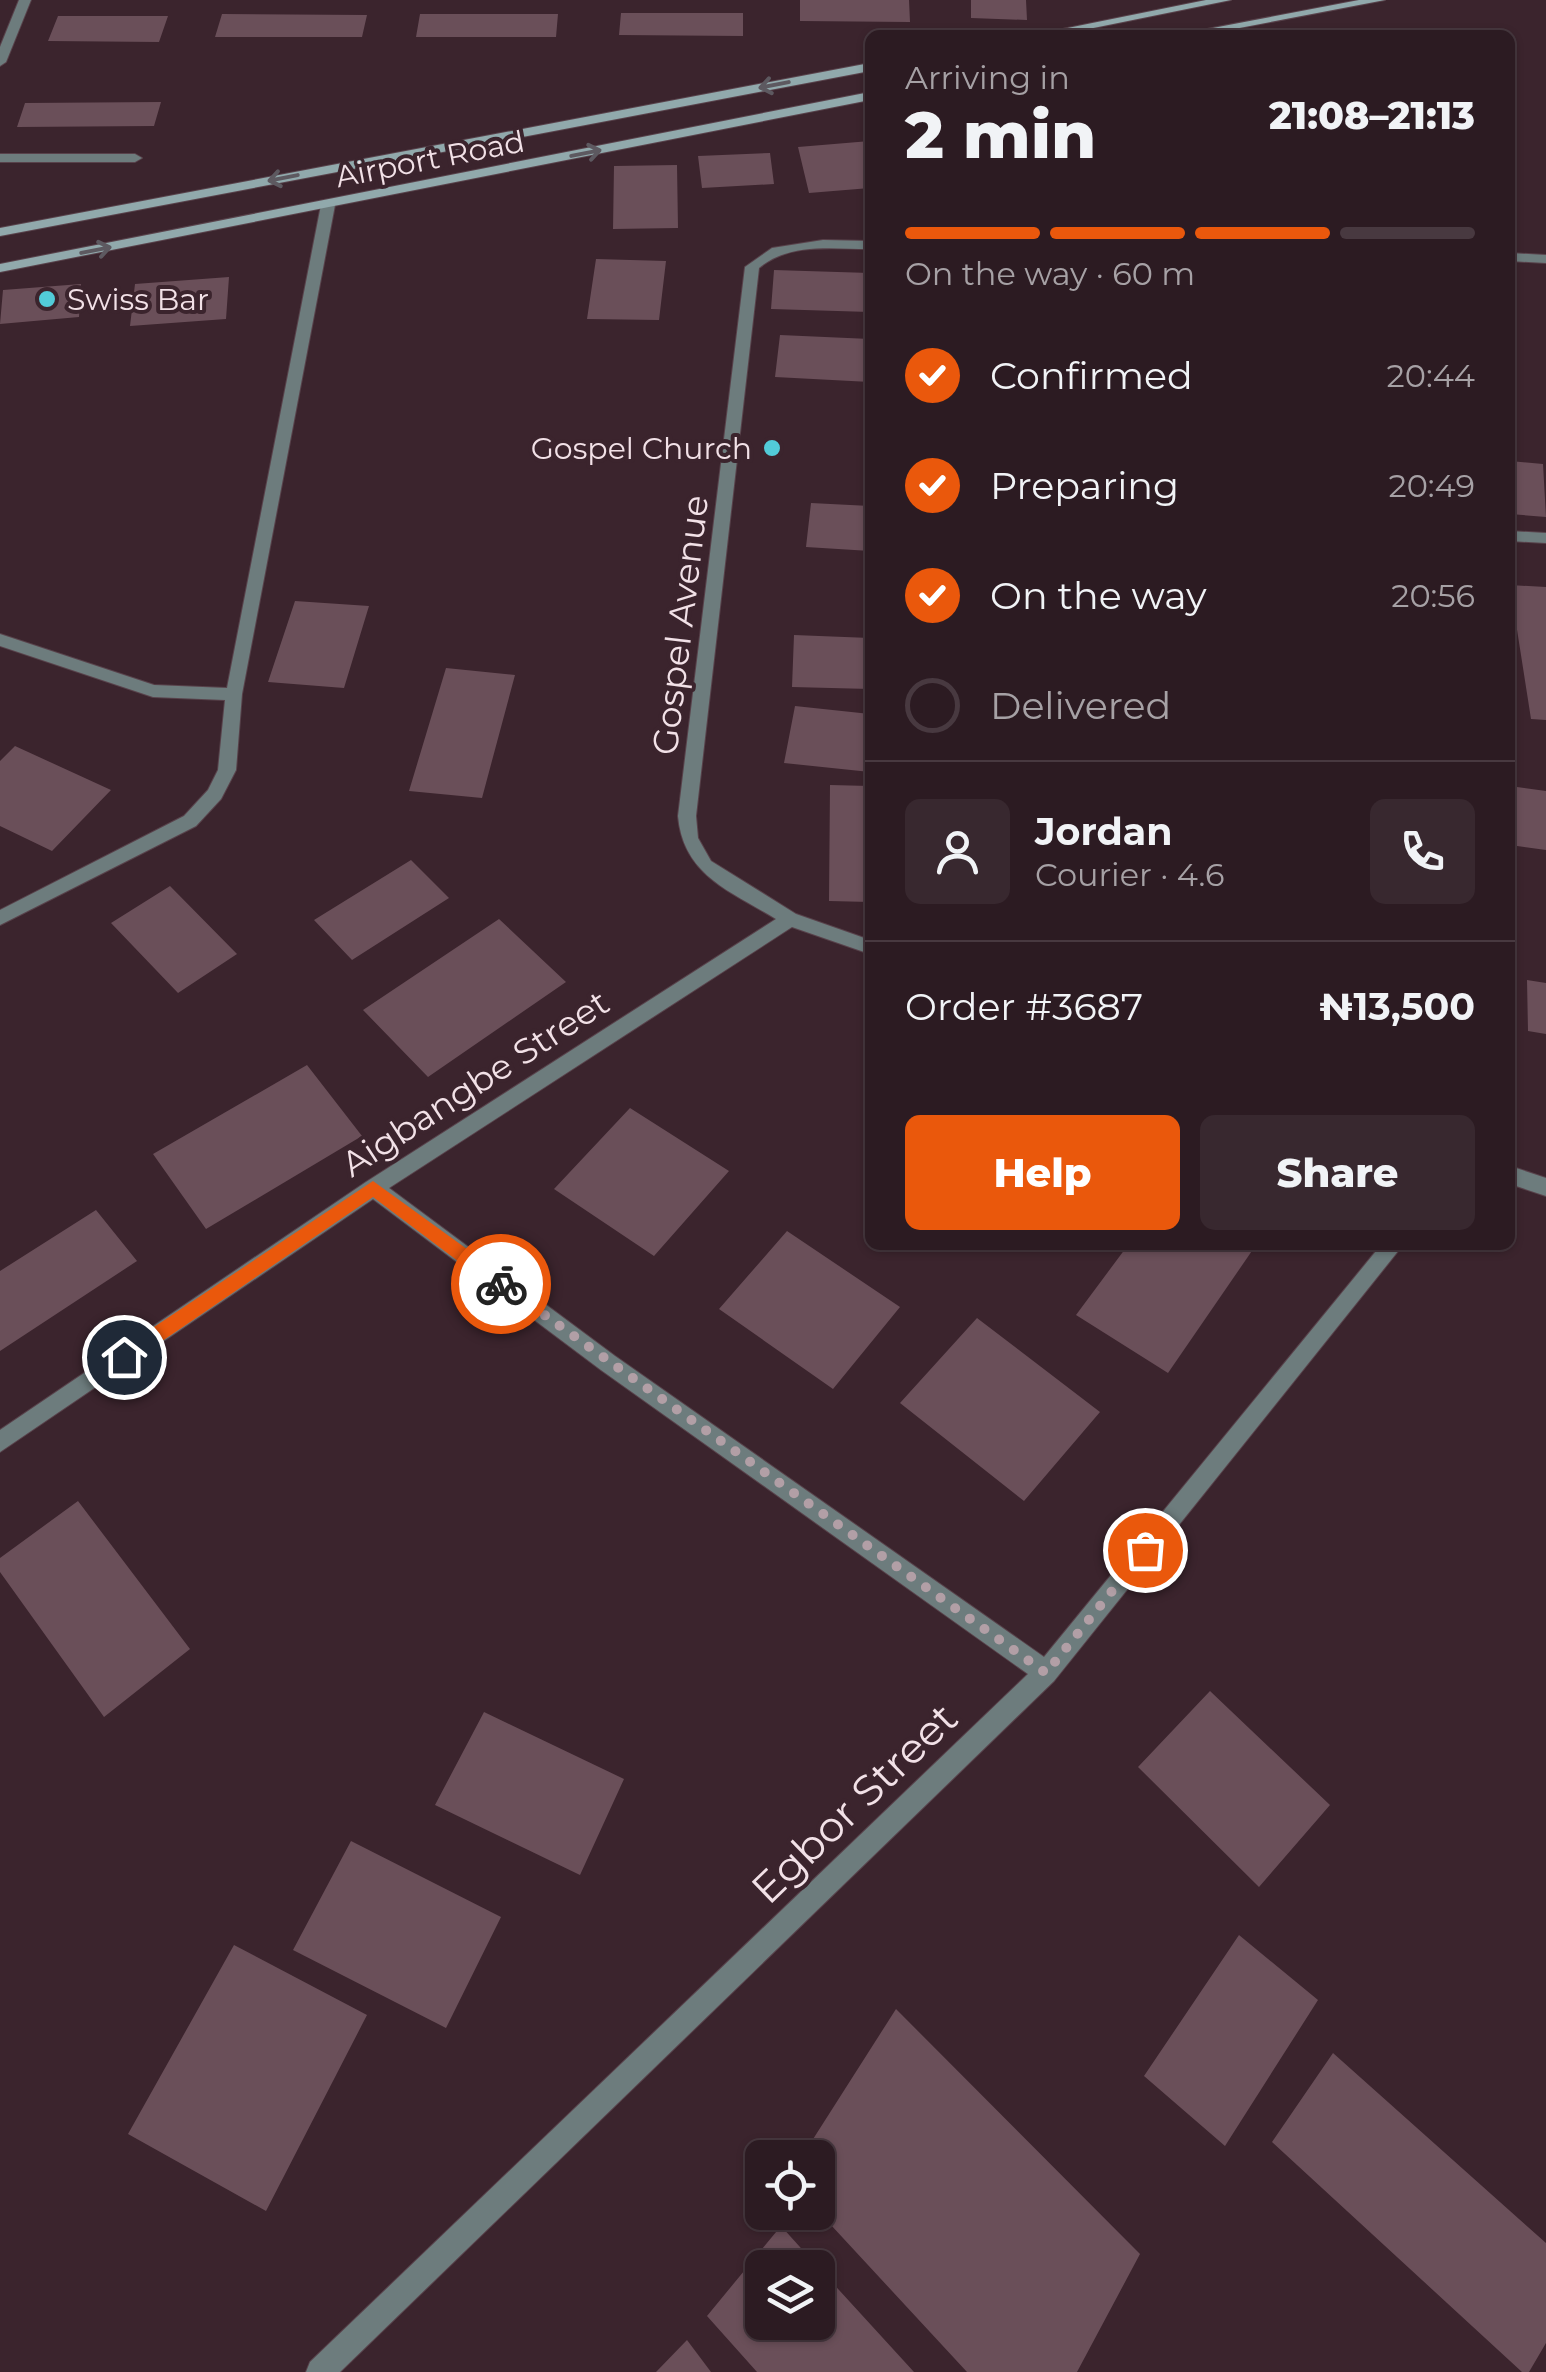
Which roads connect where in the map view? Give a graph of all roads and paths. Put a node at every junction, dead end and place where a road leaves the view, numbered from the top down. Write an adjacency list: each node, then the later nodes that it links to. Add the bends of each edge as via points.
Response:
1 (25, 0): 6 (street)
2 (1225, 0): 4 (main road)
3 (1380, 0): 5 (main road)
4 (1065, 30)
5 (1210, 30)
6 (0, 62)
7 (865, 68): 12 (main road, Airport Road, one-way to 12)
8 (865, 97): 11 (main road, Airport Road, one-way to 8)
9 (0, 158): 10 (street)
10 (135, 158)
11 (328, 205): 16 (main road, Airport Road, one-way to 11); 20 (street)
12 (0, 232)
13 (865, 245): 22 (street, Gospel Avenue, via 782,247 752,267 687,816 689,839 704,866)
14 (1515, 257): 15 (street)
15 (1546, 259)
16 (0, 268)
17 (1515, 536): 18 (street)
18 (1546, 538)
19 (0, 640): 20 (street, via 152,691)
20 (234, 694): 21 (street, via 227,770 190,821)
21 (0, 918)
22 (790, 919): 23 (street, Gospel Avenue); 25 (street, Aigbangbe Street)
23 (865, 945)
24 (1515, 1176): 26 (street)
25 (373, 1188): 28 (street, Aigbangbe Street); 29 (street)
26 (1546, 1188)
27 (1389, 1250): 29 (street, Egbor Street)
28 (0, 1442)
29 (1046, 1673): 30 (street, Egbor Street)
30 (320, 2372)

